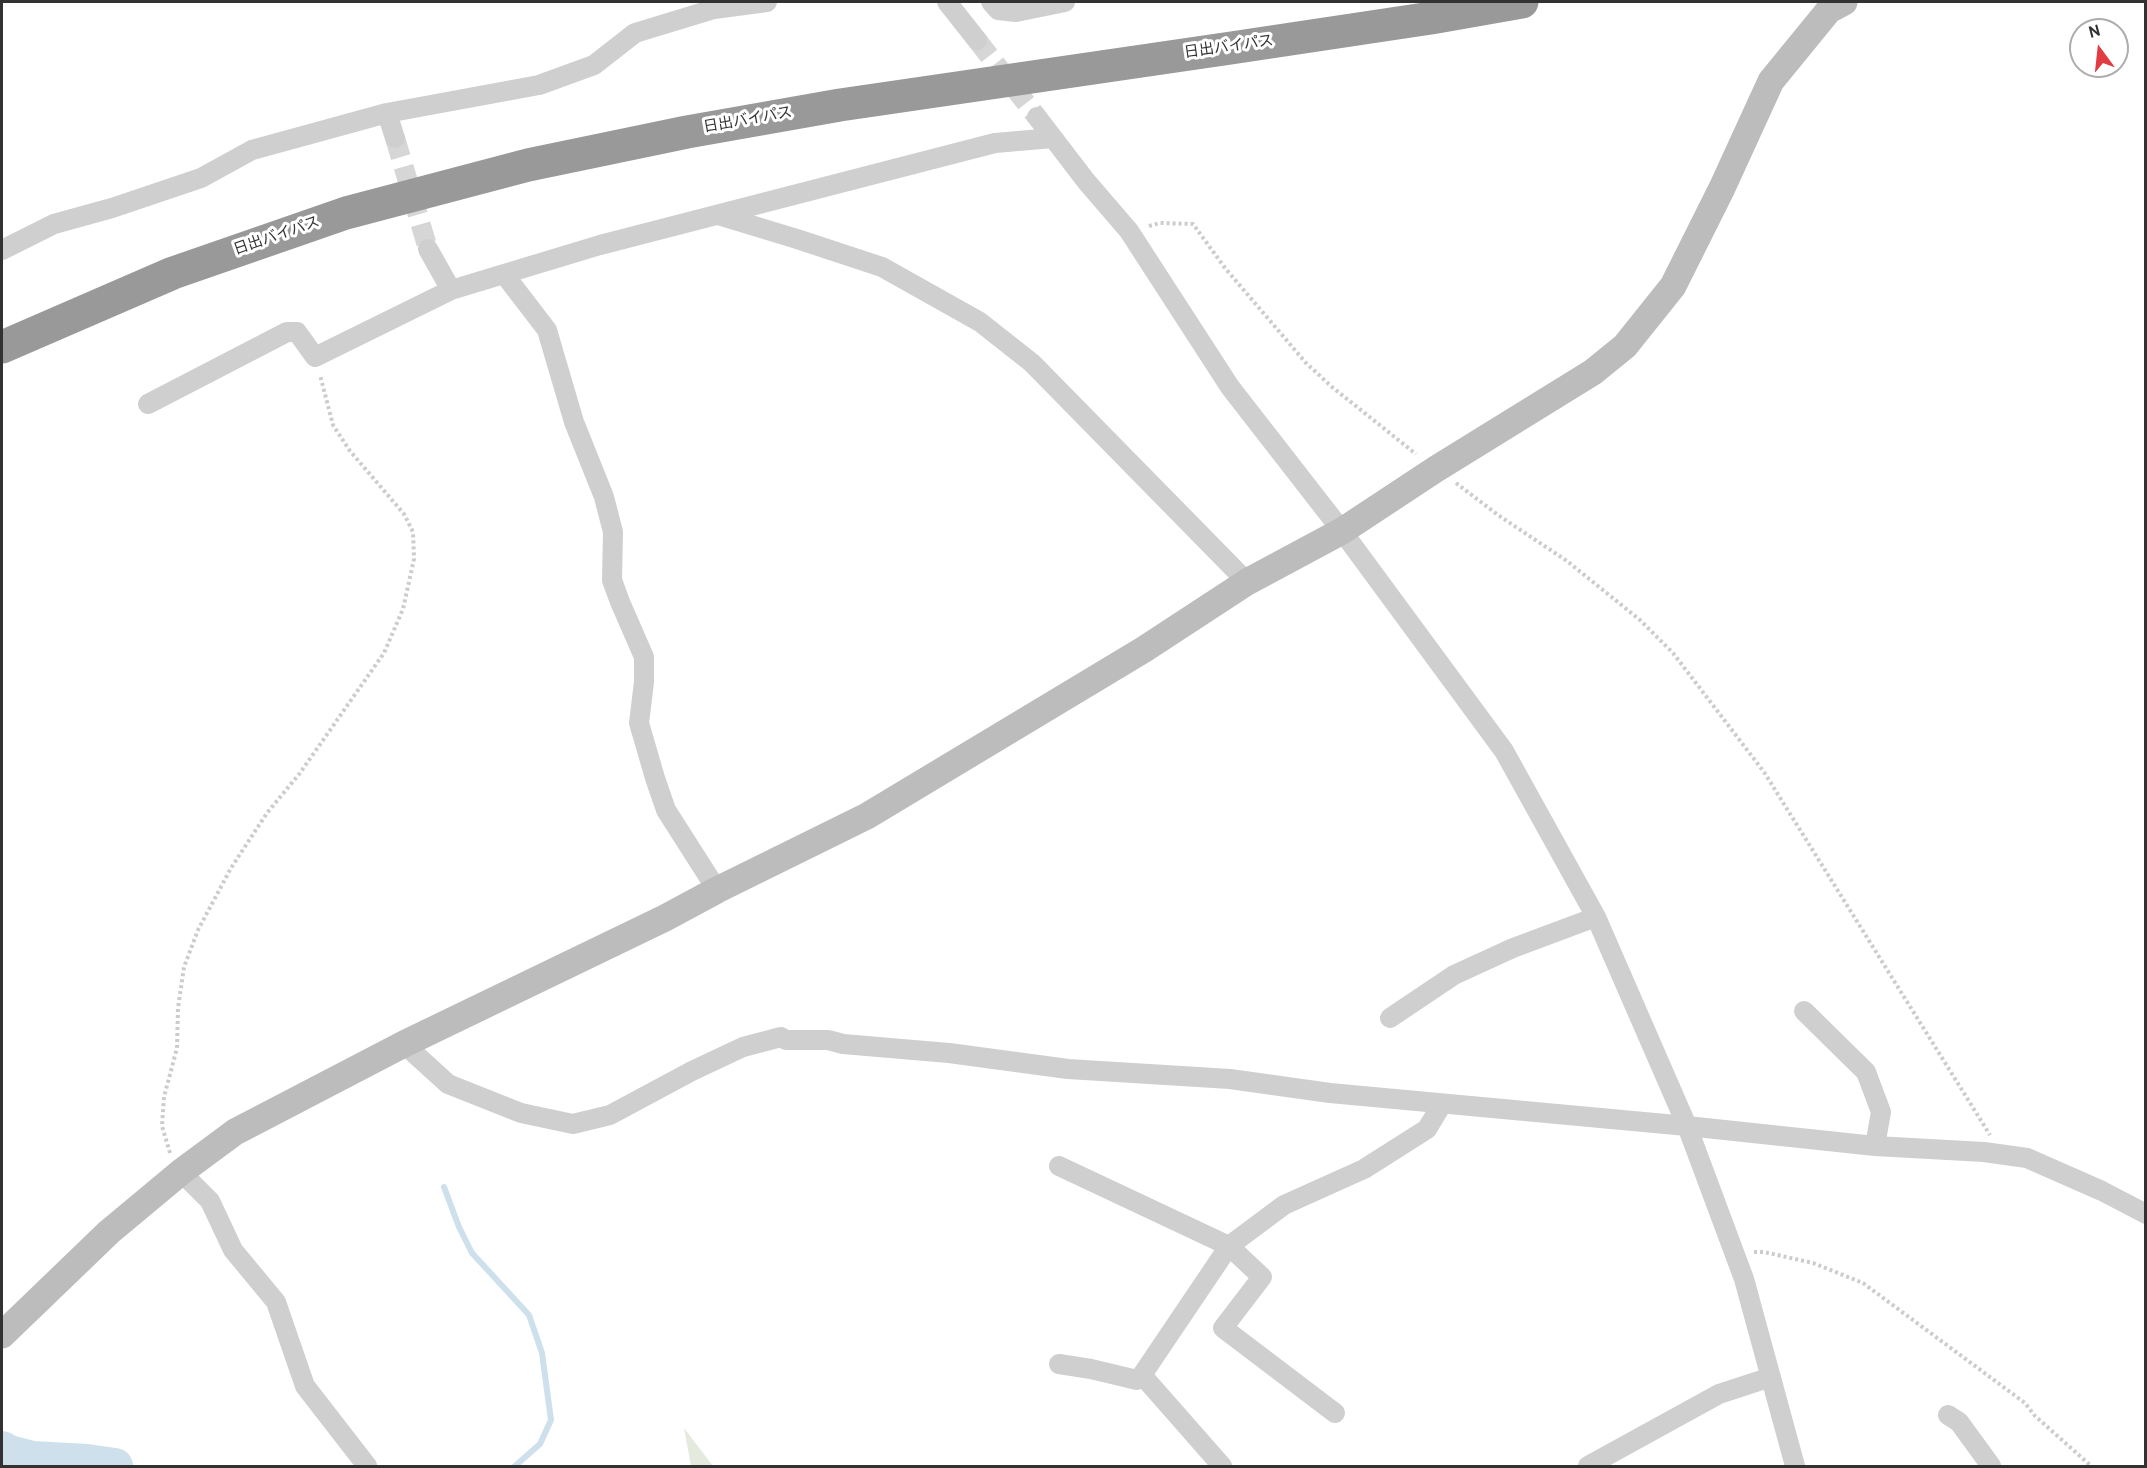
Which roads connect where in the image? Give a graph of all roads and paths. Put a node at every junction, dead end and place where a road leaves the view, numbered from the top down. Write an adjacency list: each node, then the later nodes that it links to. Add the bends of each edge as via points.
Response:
1 (767, 2): 8 (street, via 714,9 635,33 594,65 539,85)
2 (947, 2): 7 (street)
3 (991, 2): 4 (street, via 998,10 1016,12)
4 (1065, 2)
5 (1522, 2): 18 (highway, 日出バイパス, via 840,105 528,165 346,213 194,265)
6 (1844, 2): 21 (street, via 1829,10 1771,81 1673,286 1625,346 1593,372)
7 (977, 40)
8 (387, 113): 10 (street); 15 (street, via 252,150 201,178 54,224)
9 (1037, 117): 11 (street)
10 (395, 138)
11 (1053, 138): 12 (street, via 994,142); 13 (street)
12 (715, 214): 16 (street); 23 (street, via 882,267 980,322 1032,363)
13 (1129, 231): 21 (path, via 1160,223 1193,224 1306,363); 22 (street, via 1230,387)
14 (428, 249): 17 (street)
15 (2, 250)
16 (504, 274): 17 (street); 24 (street, via 547,330 574,422 604,497 613,532 612,580 644,657 639,723 655,778 666,810)
17 (451, 290): 19 (street)
18 (2, 347)
19 (315, 357): 20 (street, via 297,332 287,332); 34 (path, via 333,425 404,514 413,532 414,559 403,609 384,653 300,773 267,813 231,868 198,930 184,967 177,1048 164,1097 162,1126 169,1152)
20 (148, 404)
21 (1436, 469): 22 (street); 32 (path, via 1567,561 1640,620 1673,653 1764,772)
22 (1342, 531): 23 (street); 25 (street, via 1504,751)
23 (1247, 582): 24 (street, via 1143,650 867,816)
24 (717, 890): 28 (street)
25 (1596, 917): 27 (street, via 1454,975); 30 (street)
26 (1804, 1011): 31 (street, via 1866,1072 1881,1112)
27 (1390, 1018)
28 (404, 1044): 29 (street, via 448,1083 521,1113 573,1124 610,1115 743,1047 782,1037 1068,1069 1230,1079); 34 (street, via 235,1132)
29 (1442, 1104): 30 (street); 36 (street, via 1427,1129 1364,1169 1284,1205)
30 (1687, 1126): 31 (street); 37 (street)
31 (1875, 1146): 32 (street)
32 (2004, 1156): 35 (street, via 2027,1158)
33 (1059, 1166): 36 (street)
34 (181, 1173): 38 (street, via 109,1232); 45 (street, via 210,1201 232,1250 276,1302 304,1386)
35 (2145, 1214)
36 (1229, 1246): 40 (street); 42 (street, via 1262,1277 1223,1329)
37 (1735, 1252): 41 (street); 49 (path, via 1764,1252 1813,1263 1863,1283 2025,1402)
38 (2, 1335)
39 (1059, 1364): 40 (street, via 1137,1380)
40 (1142, 1375): 46 (street)
41 (1771, 1377): 44 (street, via 1719,1394); 47 (street)
42 (1335, 1413)
43 (1948, 1415): 48 (street, via 1959,1422)
44 (1588, 1466)
45 (367, 1467)
46 (1222, 1467)
47 (1795, 1467)
48 (1991, 1467)
49 (2091, 1467)

